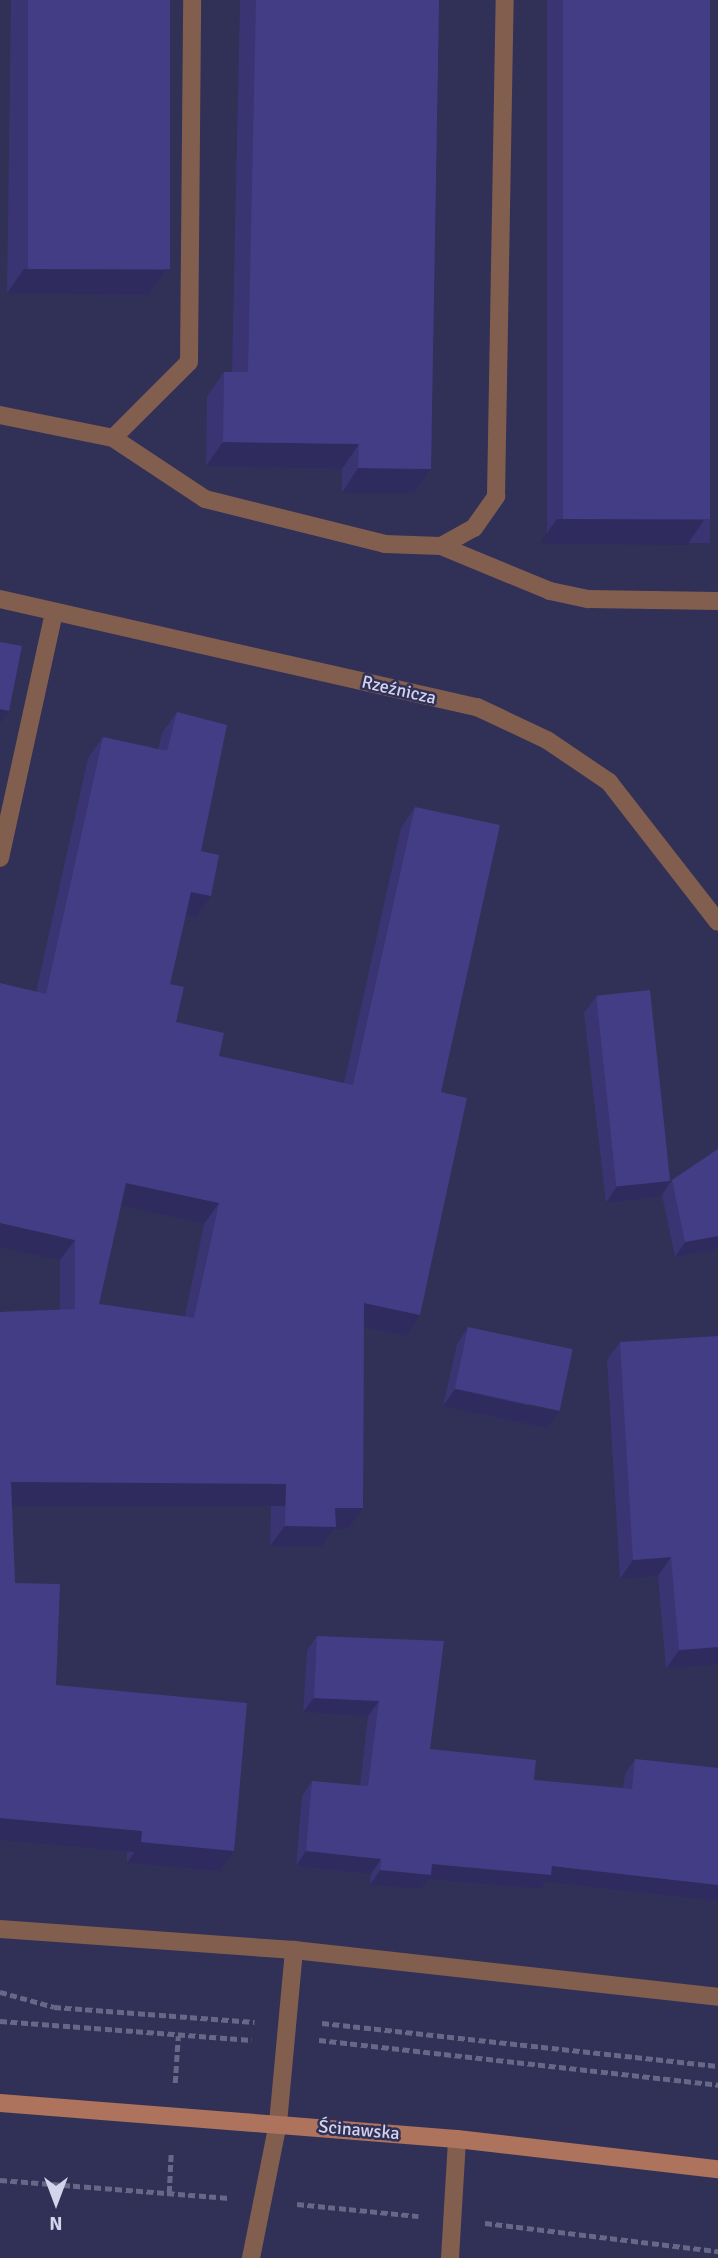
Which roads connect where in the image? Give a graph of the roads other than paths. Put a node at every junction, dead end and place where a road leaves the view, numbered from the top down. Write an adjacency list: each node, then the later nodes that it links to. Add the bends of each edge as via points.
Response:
1 (192, 0): 4 (street, via 189,362)
2 (505, 0): 5 (street, via 496,496 474,528)
3 (0, 415): 4 (street)
4 (113, 438): 5 (street, via 205,499 385,544)
5 (441, 546): 7 (street, via 550,591 588,599)
6 (0, 599): 8 (street, Rzeźnicza)
7 (718, 601)
8 (54, 611): 9 (street); 10 (street, Rzeźnicza, via 478,707 547,740 609,782)
9 (0, 858)
10 (718, 922)
11 (0, 1929): 12 (street)
12 (294, 1950): 13 (street); 15 (street)
13 (718, 1997)
14 (0, 2102): 15 (main road, Ścinawska)
15 (278, 2123): 16 (main road, Ścinawska); 18 (street)
16 (457, 2139): 17 (main road, Ścinawska); 19 (street)
17 (718, 2169)
18 (251, 2258)
19 (450, 2258)

